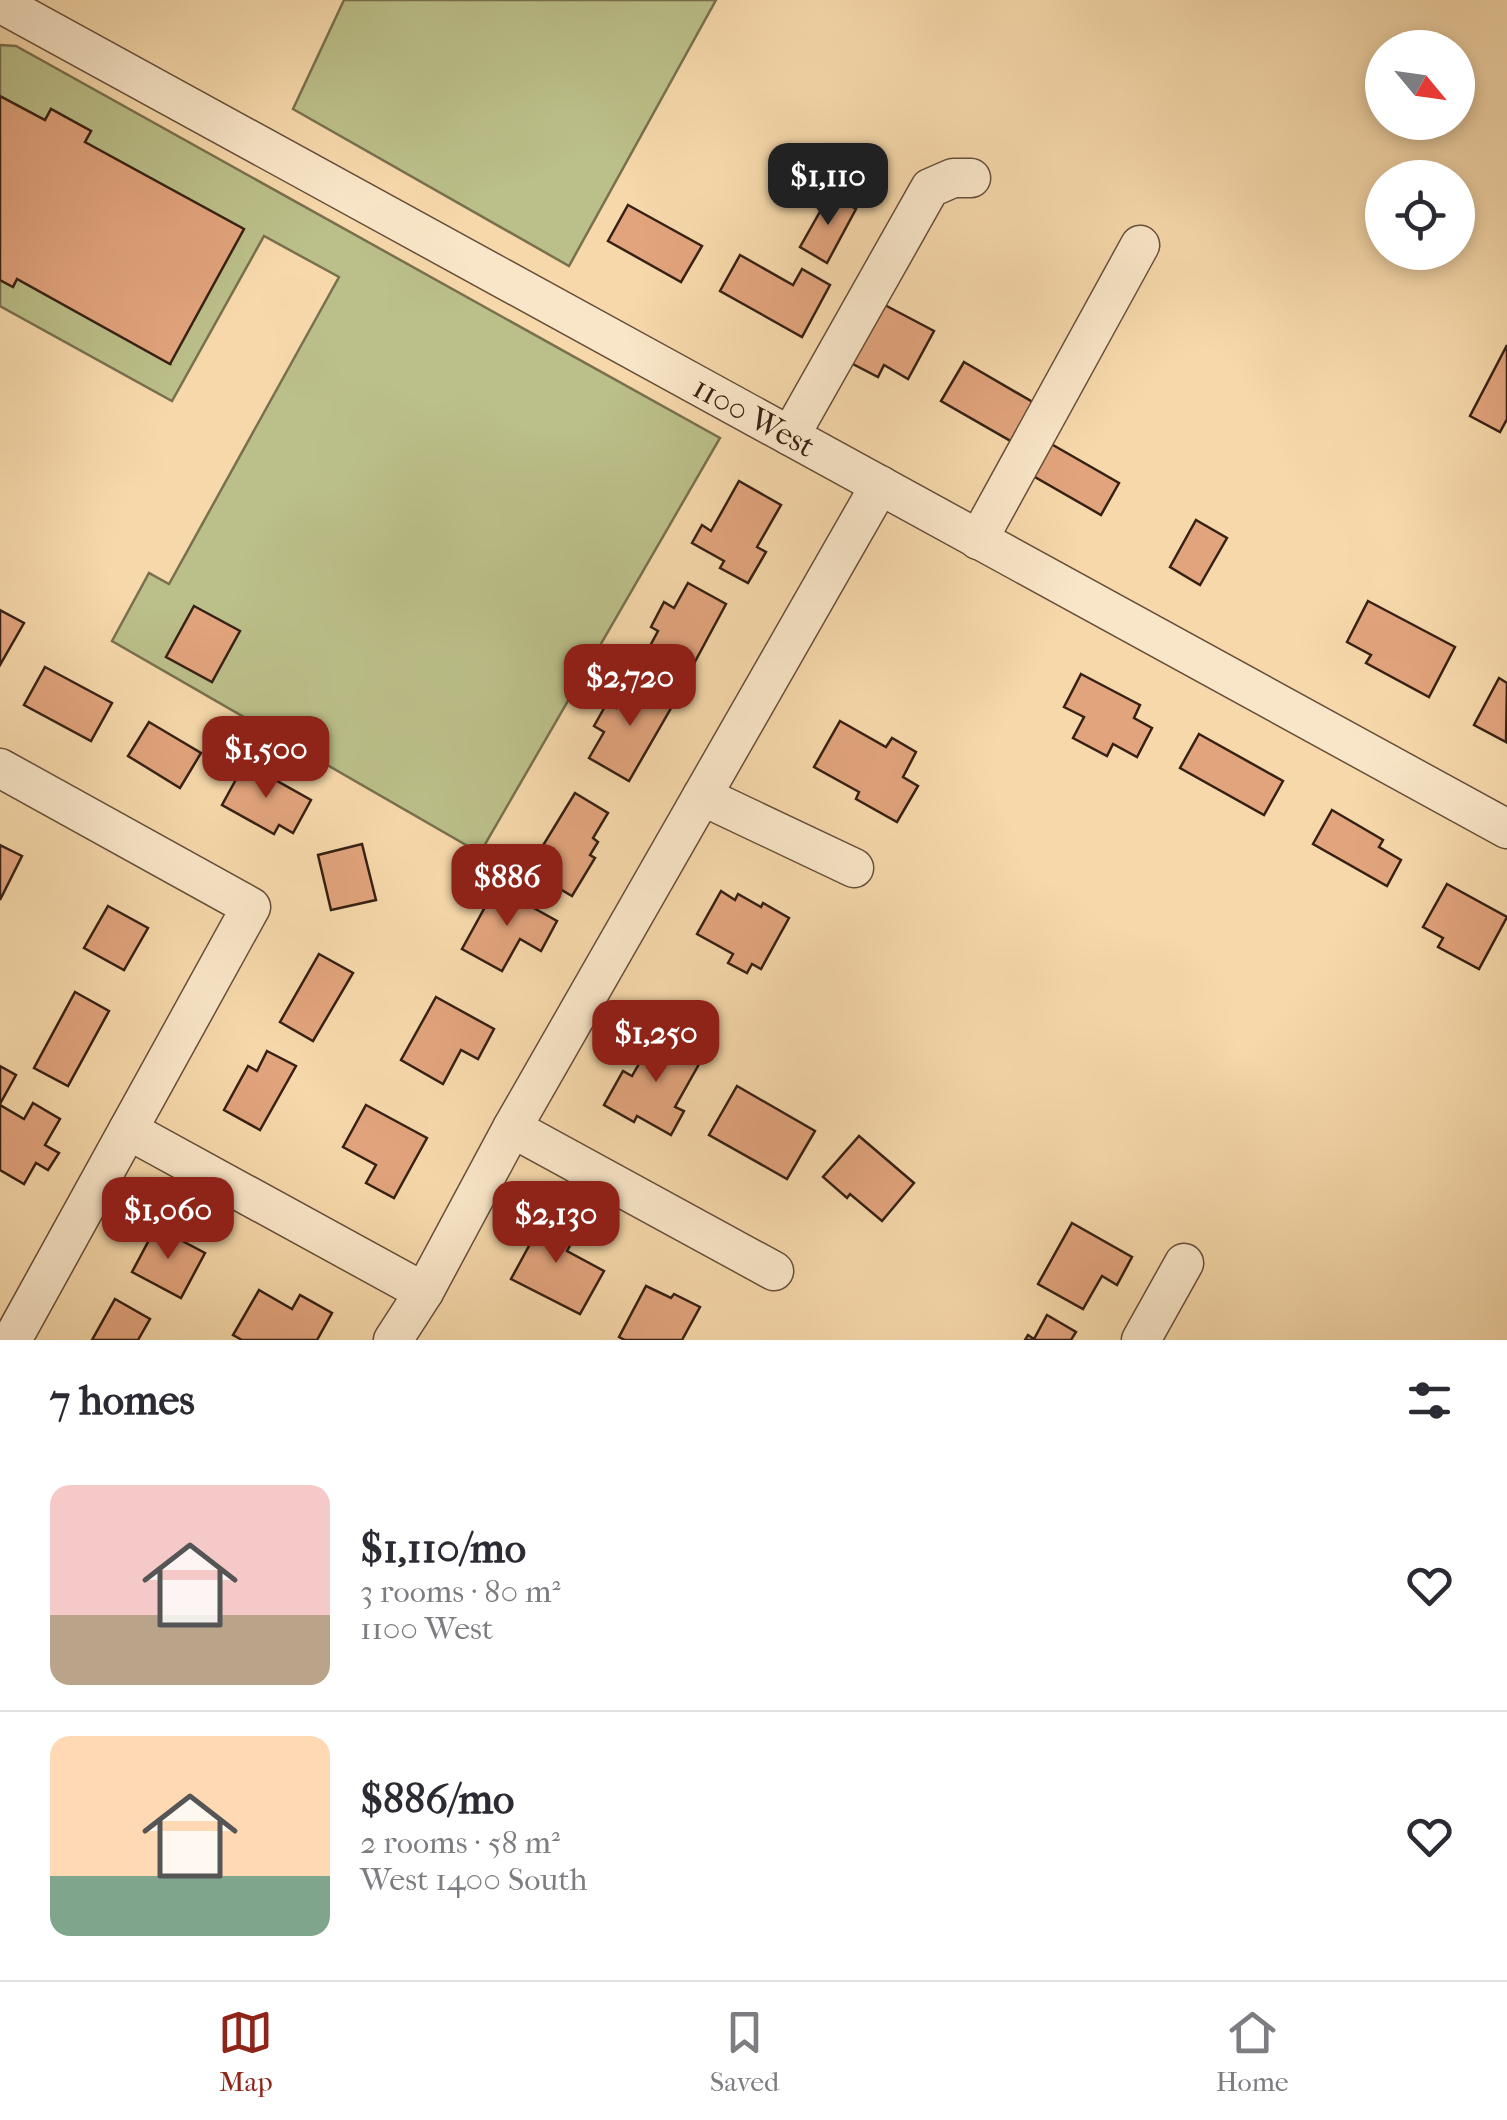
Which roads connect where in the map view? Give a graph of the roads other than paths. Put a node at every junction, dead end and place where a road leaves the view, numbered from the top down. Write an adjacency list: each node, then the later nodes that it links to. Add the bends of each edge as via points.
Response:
1 (0, 4): 4 (street, 1100 West)
2 (971, 178): 4 (street, via 930,188)
3 (1140, 245): 6 (street)
4 (790, 436): 5 (street, 1100 West)
5 (880, 486): 6 (street, 1100 West); 8 (street)
6 (978, 540): 9 (street, 1100 West)
7 (0, 768): 12 (street, via 251,907)
8 (702, 796): 10 (street); 11 (street)
9 (1507, 830)
10 (854, 868)
11 (512, 1128): 14 (street); 15 (street)
12 (128, 1130): 15 (street); 16 (street)
13 (1184, 1262): 18 (street)
14 (774, 1271)
15 (424, 1292): 17 (street)
16 (12, 1340)
17 (393, 1340)
18 (1141, 1340)

